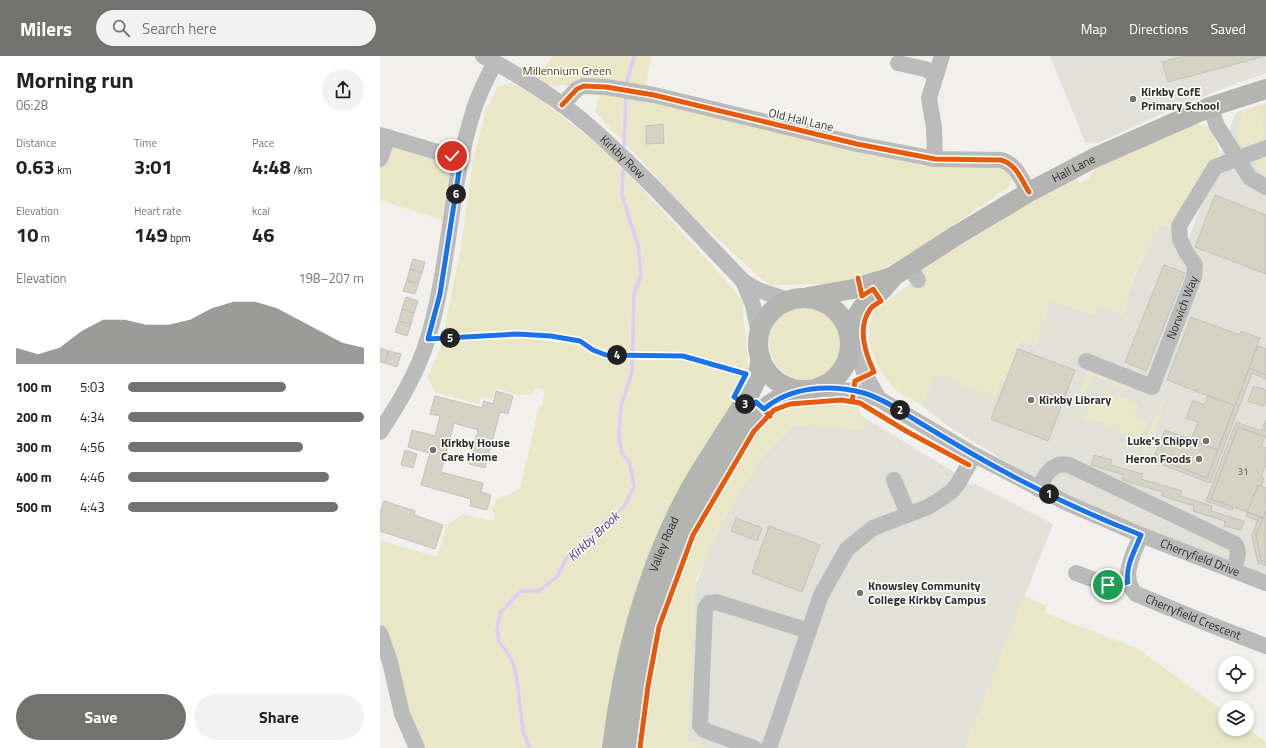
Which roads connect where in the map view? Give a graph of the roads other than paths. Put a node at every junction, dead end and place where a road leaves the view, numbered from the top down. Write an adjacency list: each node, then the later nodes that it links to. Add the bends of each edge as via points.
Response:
1 (942, 56): 4 (street)
2 (489, 59): 6 (street, Kirkby Row); 11 (street)
3 (898, 62): 4 (street, via 925,69)
4 (936, 75): 12 (street, via 929,98 934,128)
5 (1266, 89): 7 (main road, Hall Lane)
6 (562, 106): 12 (street, Old Hall Lane, via 577,89 584,86 606,87 654,95 857,144); 17 (street, Kirkby Row, via 627,162)
7 (1210, 107): 13 (street, via 1217,126); 15 (main road, Hall Lane, via 1094,158)
8 (384, 136): 10 (street); 11 (street)
9 (1266, 148): 13 (street)
10 (380, 159)
11 (461, 159): 25 (street, via 440,294 428,339 418,367)
12 (935, 159): 15 (street, Old Hall Lane, via 993,159 1008,162 1014,167)
13 (1237, 159): 14 (street, via 1250,178); 22 (street, Norwich Way, via 1215,167 1179,226 1180,239 1193,261 1194,277 1152,387)
14 (1266, 187)
15 (1029, 192): 16 (main road, Hall Lane, via 962,232)
16 (907, 274): 18 (main road, Hall Lane, via 853,289); 20 (main road, Hall Lane, via 882,290 862,308)
17 (743, 281): 18 (street, Kirkby Row, via 758,290); 19 (street, Kirkby Row, via 753,305)
18 (796, 299): 19 (main road, via 776,308 765,319); 20 (main road, via 814,299 826,303 843,319)
19 (759, 334): 21 (main road)
20 (850, 335): 23 (main road, via 849,356 842,371 831,382); 24 (street, Cherryfield Drive, via 857,357)
21 (761, 359): 23 (main road, via 776,381 788,387); 39 (main road, Valley Road, via 752,389 689,489 650,576 618,703)
22 (1086, 361)
23 (809, 389): 24 (street, Cherryfield Drive, via 854,391); 40 (main road, Valley Road, via 778,399 769,405 748,427 707,488 685,532 652,621 636,687)
24 (879, 398): 26 (street, Cherryfield Drive)
25 (380, 432)
26 (974, 455): 28 (street, Cherryfield Drive); 29 (street, via 952,491 928,507)
27 (894, 480): 29 (street)
28 (1038, 489): 30 (street, Cherryfield Drive); 31 (street, via 1051,469 1060,464 1069,466 1235,544 1239,554)
29 (908, 514): 35 (street, via 873,528 848,549 821,595)
30 (1141, 535): 31 (street, Cherryfield Drive); 33 (street, via 1128,568)
31 (1234, 570): 34 (street, Cherryfield Drive)
32 (1076, 573): 33 (street, via 1108,585)
33 (1128, 582): 37 (street, Cherryfield Crescent, via 1132,590 1140,596)
34 (1266, 583)
35 (808, 631): 41 (street, via 716,602 709,603 705,609 700,725 704,730); 42 (street)
36 (380, 633): 38 (street, via 390,662 402,714)
37 (1266, 646)
38 (416, 748)
39 (612, 748)
40 (628, 748)
41 (754, 748)
42 (768, 748)

